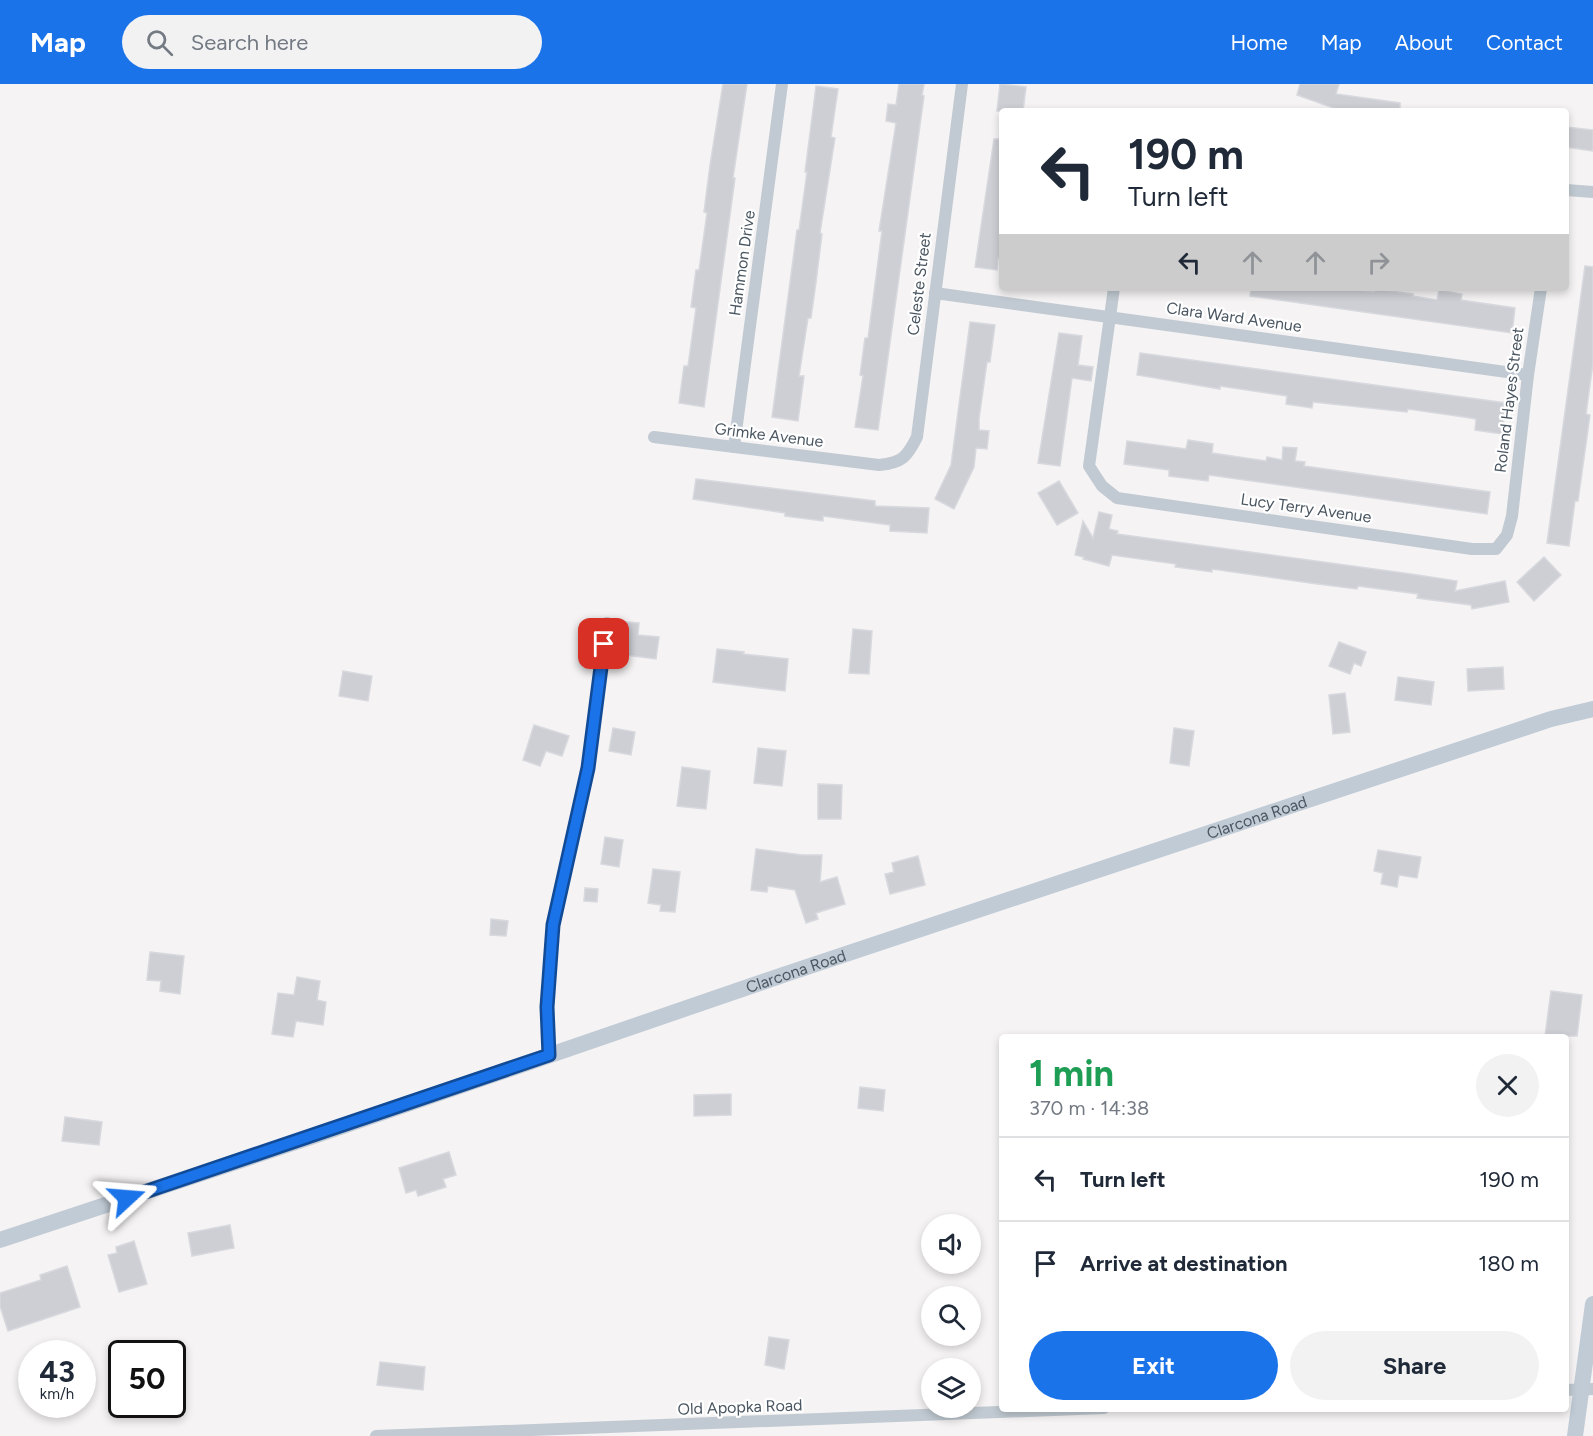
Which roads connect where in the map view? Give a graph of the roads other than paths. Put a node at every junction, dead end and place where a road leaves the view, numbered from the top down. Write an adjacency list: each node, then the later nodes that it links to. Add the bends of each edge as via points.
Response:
1 (782, 84): 11 (street, Hammon Drive)
2 (962, 84): 7 (street, Celeste Street)
3 (1569, 190): 4 (street)
4 (1593, 192)
5 (1114, 291): 8 (street)
6 (1541, 291): 9 (street, Roland Hayes Street)
7 (935, 293): 8 (street, Clara Ward Avenue); 12 (street, Celeste Street, via 917,437 902,458)
8 (1110, 316): 9 (street, Clara Ward Avenue); 13 (street, Lucy Terry Avenue, via 1089,466 1102,486 1118,498 1472,549 1496,549 1508,535)
9 (1528, 375): 13 (street, Roland Hayes Street)
10 (654, 437): 11 (street, Grimke Avenue)
11 (734, 447): 12 (street, Grimke Avenue)
12 (879, 465)
13 (1512, 516)
14 (607, 623): 16 (street, via 588,768 553,925 547,1007)
15 (1593, 709): 16 (main road, Clarcona Road, via 1551,719 1149,852)
16 (549, 1055): 17 (main road, Clarcona Road)
17 (0, 1240)
18 (1593, 1304): 19 (main road)
19 (1580, 1389): 23 (main road)
20 (1025, 1412): 21 (street, Old Apopka Road)
21 (631, 1432): 22 (street, Old Apopka Road)
22 (376, 1436)
23 (1575, 1436)

